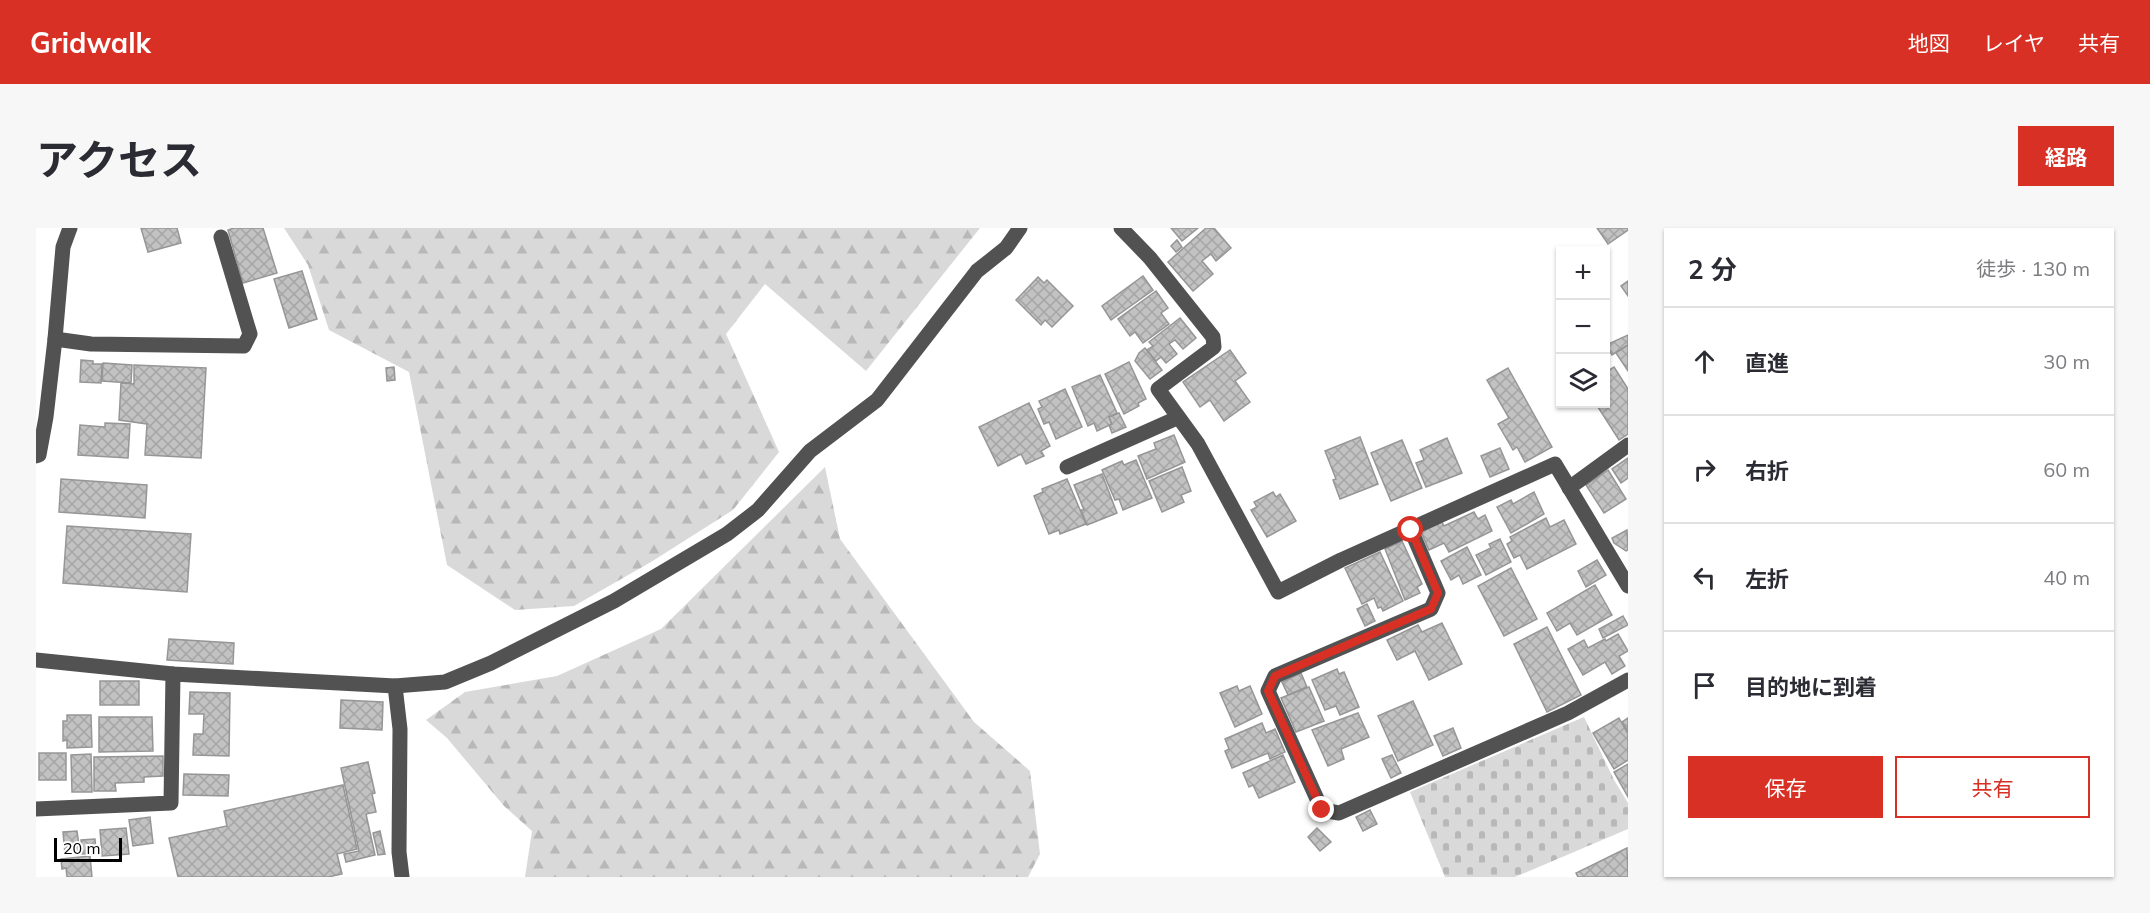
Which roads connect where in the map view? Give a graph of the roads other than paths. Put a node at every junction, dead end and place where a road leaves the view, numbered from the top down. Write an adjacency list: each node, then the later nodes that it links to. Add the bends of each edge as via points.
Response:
1 (70, 228): 5 (street, via 63,247)
2 (1020, 228): 17 (street, via 1006,248 977,271 877,400 810,451 758,510 727,534 614,601 491,663 445,682)
3 (1120, 228): 6 (street, via 1150,258 1213,337 1214,347 1158,389)
4 (221, 237): 5 (street, via 250,334 244,346 91,344)
5 (56, 339): 8 (street, via 46,417)
6 (1177, 418): 9 (street); 11 (street, via 1198,444 1278,592)
7 (1628, 445): 10 (street)
8 (36, 456)
9 (1067, 467)
10 (1569, 488): 11 (street, via 1555,465); 12 (street)
11 (1411, 530): 16 (street, via 1438,593 1431,609 1275,676 1268,691 1322,810 1339,813 1568,713)
12 (1623, 566): 13 (street)
13 (1628, 586)
14 (36, 660): 15 (street)
15 (173, 674): 17 (street); 18 (street, via 171,803)
16 (1628, 680)
17 (394, 686): 19 (street, via 400,729)
18 (36, 808)
19 (402, 877)

